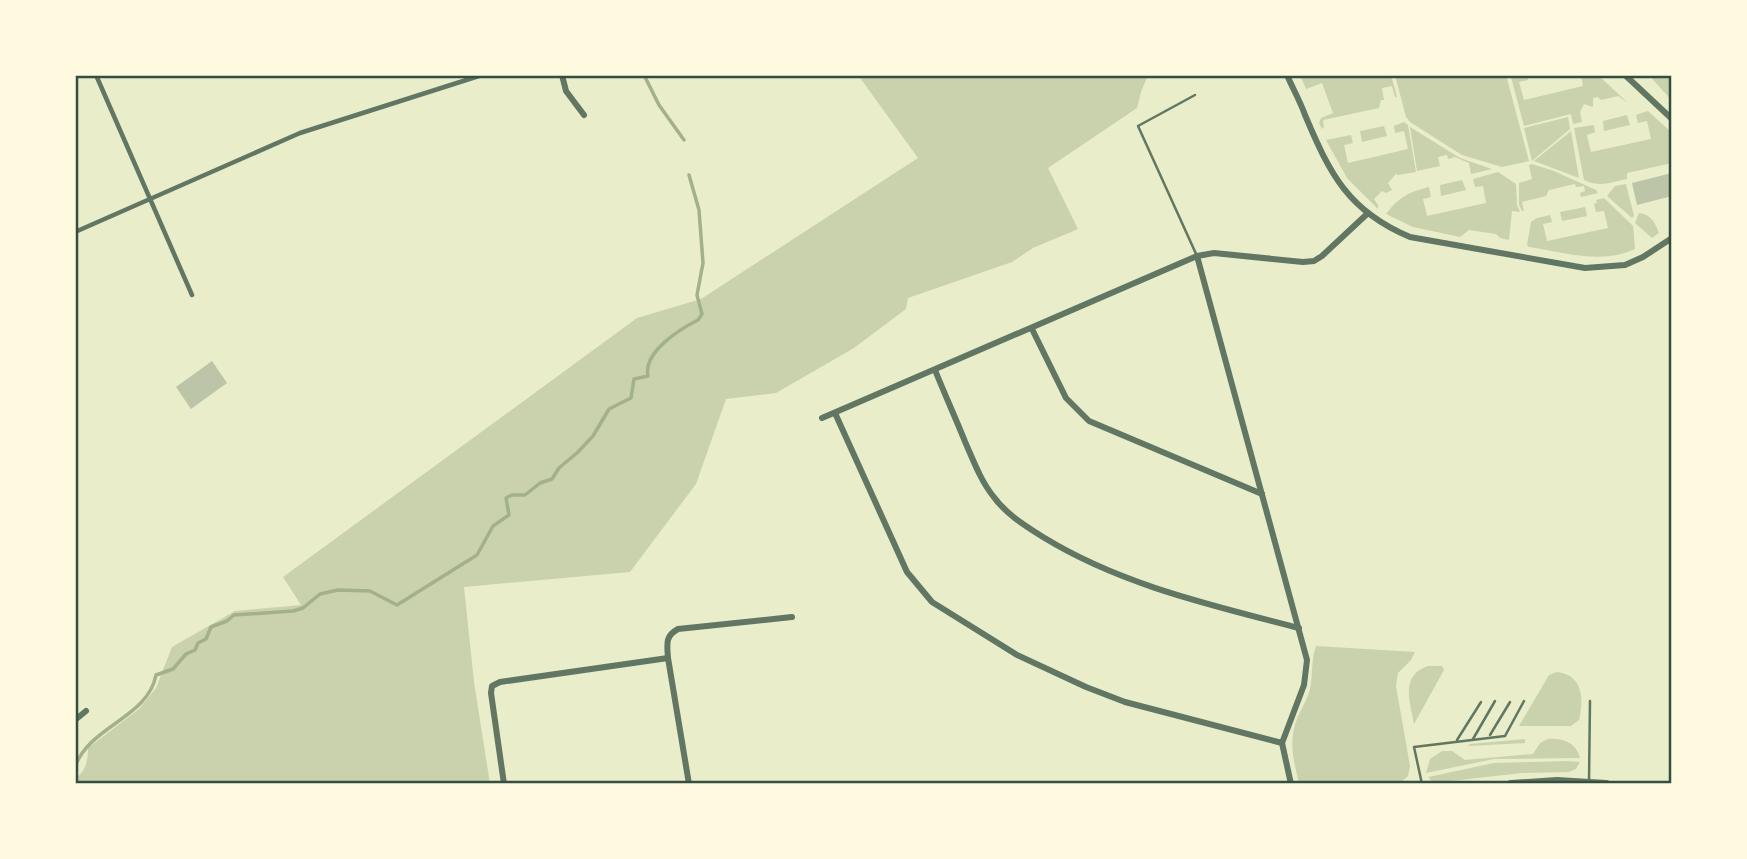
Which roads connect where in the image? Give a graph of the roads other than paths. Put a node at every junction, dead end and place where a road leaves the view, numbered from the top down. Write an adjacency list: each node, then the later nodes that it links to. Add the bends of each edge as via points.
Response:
1 (96, 75): 9 (street)
2 (482, 75): 9 (street, via 300,133)
3 (562, 75): 7 (street, via 566,91)
4 (1287, 75): 10 (street, via 1332,174)
5 (1625, 75): 8 (street)
6 (1195, 95): 13 (lane, via 1138,125)
7 (584, 115)
8 (1672, 120)
9 (151, 198): 11 (street); 14 (street)
10 (1367, 214): 12 (street, via 1410,237 1585,268 1634,262); 13 (street, via 1314,261 1214,253)
11 (75, 232)
12 (1672, 238)
13 (1196, 256): 15 (street); 19 (street)
14 (192, 295)
15 (1032, 329): 16 (street); 19 (street, via 1066,398 1089,421)
16 (934, 370): 17 (street); 21 (street, via 981,477 1008,513 1027,527 1132,580)
17 (835, 413): 18 (street); 33 (street, via 906,572 932,602 1017,655 1086,687)
18 (822, 418)
19 (1262, 494): 21 (street)
20 (792, 617): 22 (street, via 678,629 666,642)
21 (1299, 628): 33 (street, via 1307,672)
22 (668, 657): 35 (street, via 492,686); 36 (street)
23 (1495, 701): 31 (lane)
24 (1524, 701): 30 (lane, via 1505,736)
25 (1590, 701): 34 (lane)
26 (1480, 702): 32 (lane)
27 (1510, 702): 30 (lane)
28 (86, 711): 29 (street)
29 (75, 720)
30 (1489, 737): 31 (lane)
31 (1474, 738): 32 (lane)
32 (1457, 740): 38 (lane, via 1413,747)
33 (1282, 744): 37 (street)
34 (1589, 782): 39 (street); 40 (street)
35 (505, 784)
36 (689, 784)
37 (1291, 784)
38 (1422, 784)
39 (1511, 784)
40 (1606, 784)

